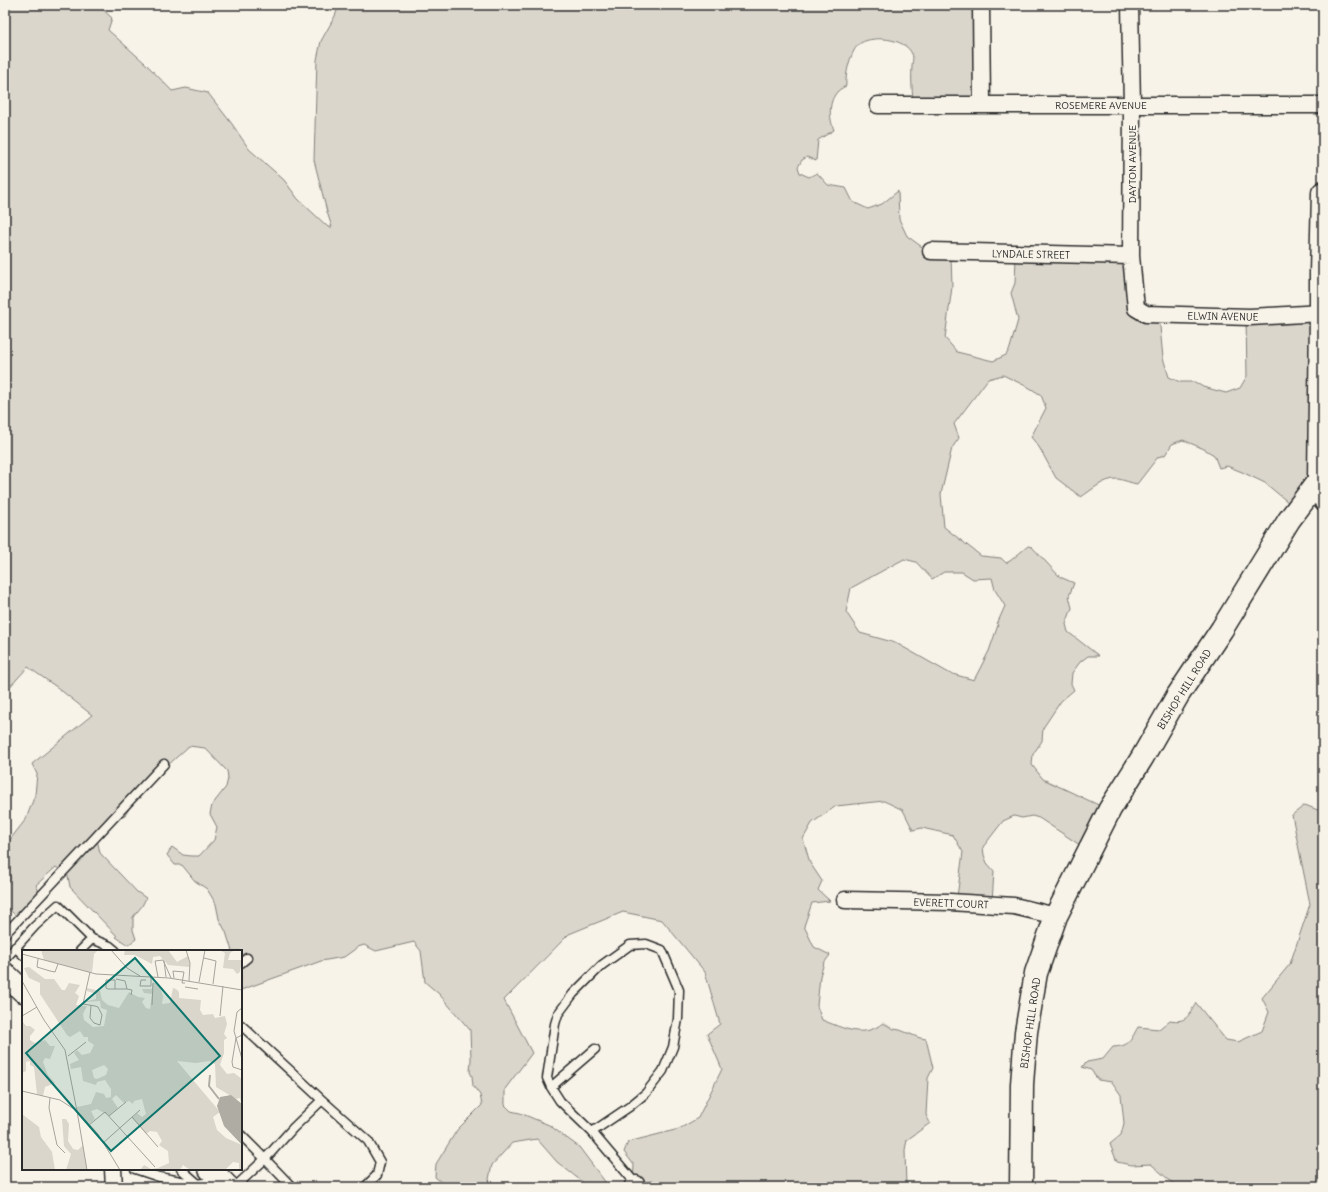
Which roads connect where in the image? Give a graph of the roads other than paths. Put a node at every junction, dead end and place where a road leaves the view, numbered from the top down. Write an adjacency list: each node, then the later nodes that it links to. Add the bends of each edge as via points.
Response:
1 (981, 5): 4 (street)
2 (1130, 5): 5 (street, DAYTON AVENUE)
3 (878, 105): 4 (street, ROSEMERE AVENUE)
4 (982, 105): 5 (street, ROSEMERE AVENUE)
5 (1132, 105): 6 (street, ROSEMERE AVENUE); 9 (street, DAYTON AVENUE)
6 (1323, 105)
7 (1323, 193): 11 (main road)
8 (931, 251): 9 (street, LYNDALE STREET)
9 (1131, 256): 10 (street, DAYTON AVENUE)
10 (1135, 299): 11 (street, ELWIN AVENUE, via 1136,308 1146,314 1250,317)
11 (1321, 313): 12 (main road)
12 (1321, 477): 13 (street); 16 (main road, BISHOP HILL ROAD, via 1289,520 1178,695 1110,809)
13 (1323, 504)
14 (164, 764): 17 (lane)
15 (845, 900): 16 (street, EVERETT COURT, via 1014,906)
16 (1056, 916): 41 (main road, BISHOP HILL ROAD, via 1036,973 1026,1032 1022,1084)
17 (5, 934)
18 (92, 939): 19 (lane, via 58,905); 20 (lane); 21 (lane)
19 (16, 948): 22 (lane); 23 (lane)
20 (81, 950)
21 (115, 950)
22 (22, 954)
23 (5, 959)
24 (5, 974): 25 (main road)
25 (22, 990)
26 (242, 1026): 29 (lane)
27 (595, 1049): 28 (lane)
28 (551, 1087): 30 (lane, via 560,1101); 30 (lane, via 547,1078 555,1024 558,1014 572,994 602,965 630,945 646,944 662,950 679,990 678,1019 673,1047 663,1071 646,1093)
29 (322, 1100): 32 (lane); 40 (lane, via 368,1141 380,1162 377,1175)
30 (592, 1132): 37 (lane)
31 (242, 1136): 32 (lane)
32 (265, 1159): 36 (lane); 39 (lane)
33 (113, 1170): 38 (street)
34 (138, 1170): 36 (lane, via 159,1177)
35 (184, 1170): 36 (lane)
36 (218, 1182)
37 (634, 1185)
38 (114, 1187)
39 (292, 1187)
40 (365, 1187)
41 (1021, 1187)

